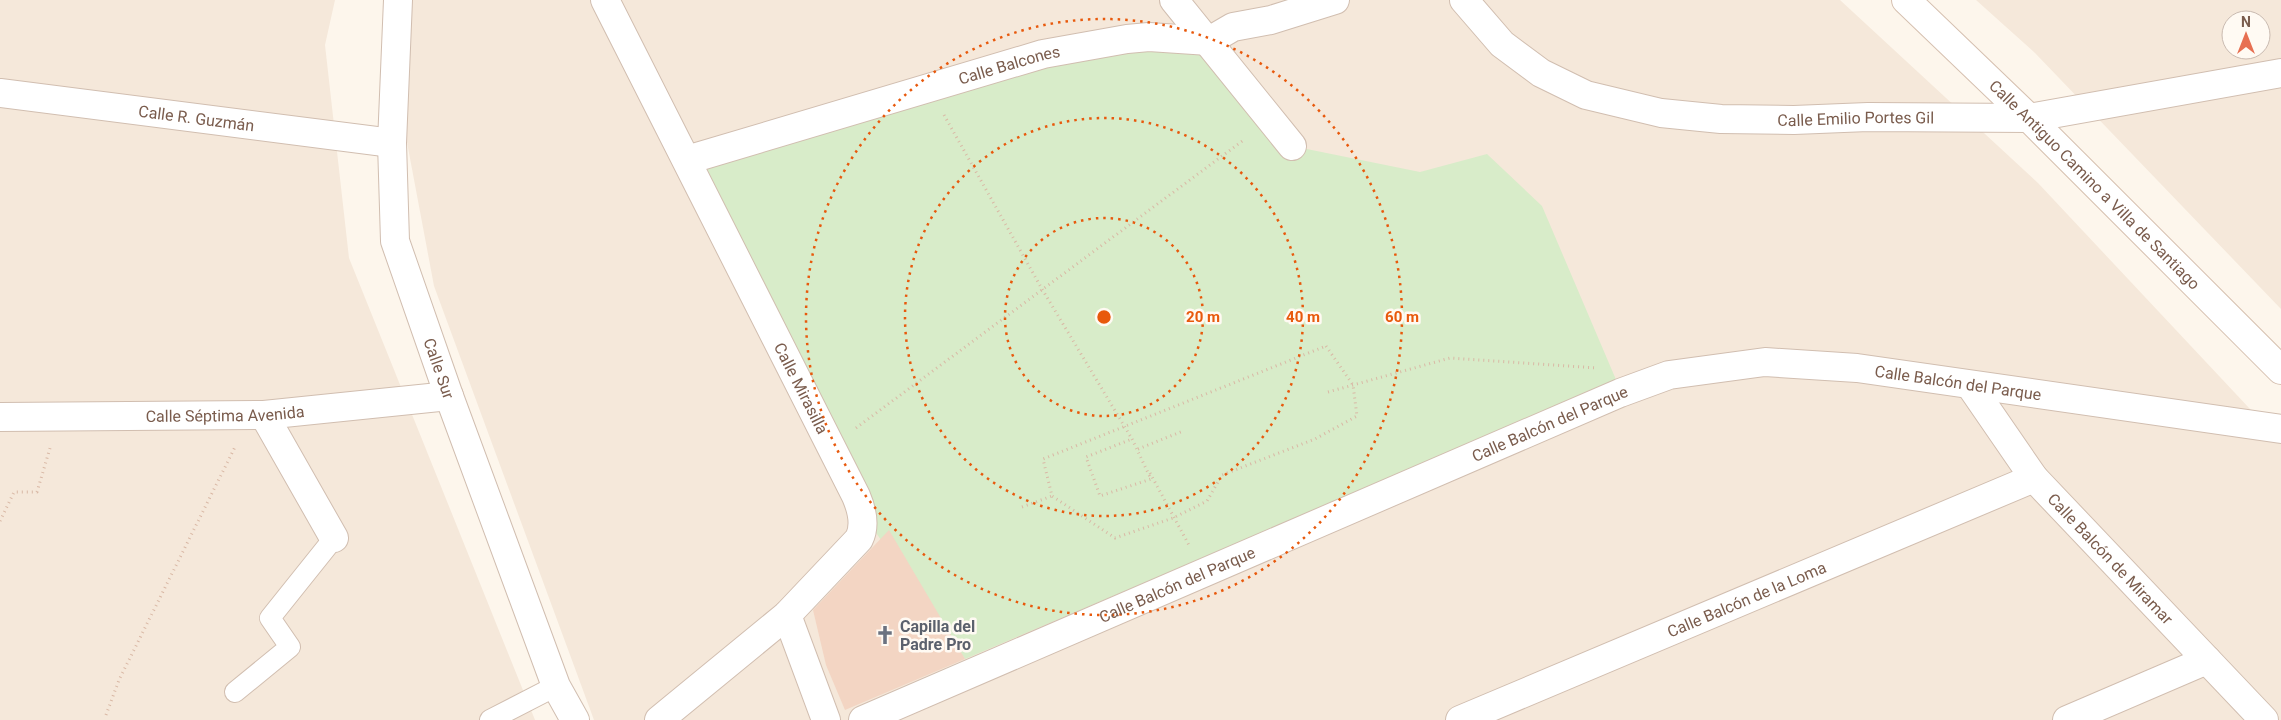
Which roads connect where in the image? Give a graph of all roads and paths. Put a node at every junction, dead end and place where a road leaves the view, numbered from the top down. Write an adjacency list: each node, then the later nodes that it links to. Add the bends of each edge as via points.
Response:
1 (398, 0): 13 (street, Calle Sur)
2 (605, 0): 15 (street, Calle Mirasilla)
3 (1174, 0): 7 (street)
4 (1335, 0): 7 (street, via 1271,20 1233,27)
5 (1464, 0): 11 (street, Calle Emilio Portes Gil, via 1502,44 1541,73 1586,95 1625,106 1721,119)
6 (1906, 0): 11 (street, Calle Antiguo Camino a Villa de Santiago)
7 (1209, 41): 14 (street); 15 (street, Calle Balcones, via 1134,38 1043,54)
8 (2281, 72): 11 (street, Calle Emilio Portes Gil)
9 (0, 93): 13 (street, Calle R. Guzmán)
10 (944, 114): 16 (path)
11 (2029, 118): 18 (street, Calle Antiguo Camino a Villa de Santiago)
12 (1245, 139): 16 (path)
13 (392, 143): 22 (street, Calle Sur, via 395,241)
14 (1292, 146)
15 (687, 160): 39 (street, Calle Mirasilla, via 862,513 859,539)
16 (1042, 290): 26 (path); 28 (path)
17 (1602, 369): 19 (path, via 1450,358)
18 (2281, 370)
19 (1353, 385): 21 (path); 26 (path, via 1326,346); 35 (path, via 1357,416 1315,439 1222,475 1207,501)
20 (1970, 385): 27 (street, Calle Balcón del Parque); 32 (street, Calle Balcón de Miramar); 48 (street, Calle Balcón del Parque, via 1857,368 1765,362 1670,375 1593,405)
21 (1328, 392)
22 (449, 396): 23 (street, Calle Séptima Avenida); 41 (street, Calle Sur)
23 (257, 415): 24 (street, Calle Séptima Avenida); 37 (street); 43 (path, via 118,680)
24 (59, 416): 25 (street, Calle Séptima Avenida); 36 (path, via 37,492 14,492)
25 (0, 417)
26 (1124, 427): 30 (path); 33 (path, via 1043,459)
27 (2281, 429)
28 (852, 431)
29 (1183, 431): 31 (path)
30 (1132, 439): 31 (path); 31 (path, via 1086,457 1100,496 1151,479)
31 (1138, 449): 35 (path)
32 (2034, 478): 40 (street, Calle Balcón de Miramar); 49 (street, Calle Balcón de la Loma)
33 (1052, 496): 34 (path); 35 (path, via 1115,538)
34 (1022, 507)
35 (1173, 518): 38 (path)
36 (0, 521)
37 (334, 538): 42 (lane, via 270,618 290,646)
38 (1192, 552)
39 (787, 615): 46 (street, Calle Mirasilla); 47 (street)
40 (2207, 660): 50 (street); 51 (street, Calle Balcón de Miramar)
41 (556, 686): 44 (lane); 45 (street, Calle Sur)
42 (235, 692)
43 (106, 715)
44 (490, 720)
45 (575, 720)
46 (659, 720)
47 (826, 720)
48 (863, 720)
49 (1460, 720)
50 (2067, 720)
51 (2264, 720)

